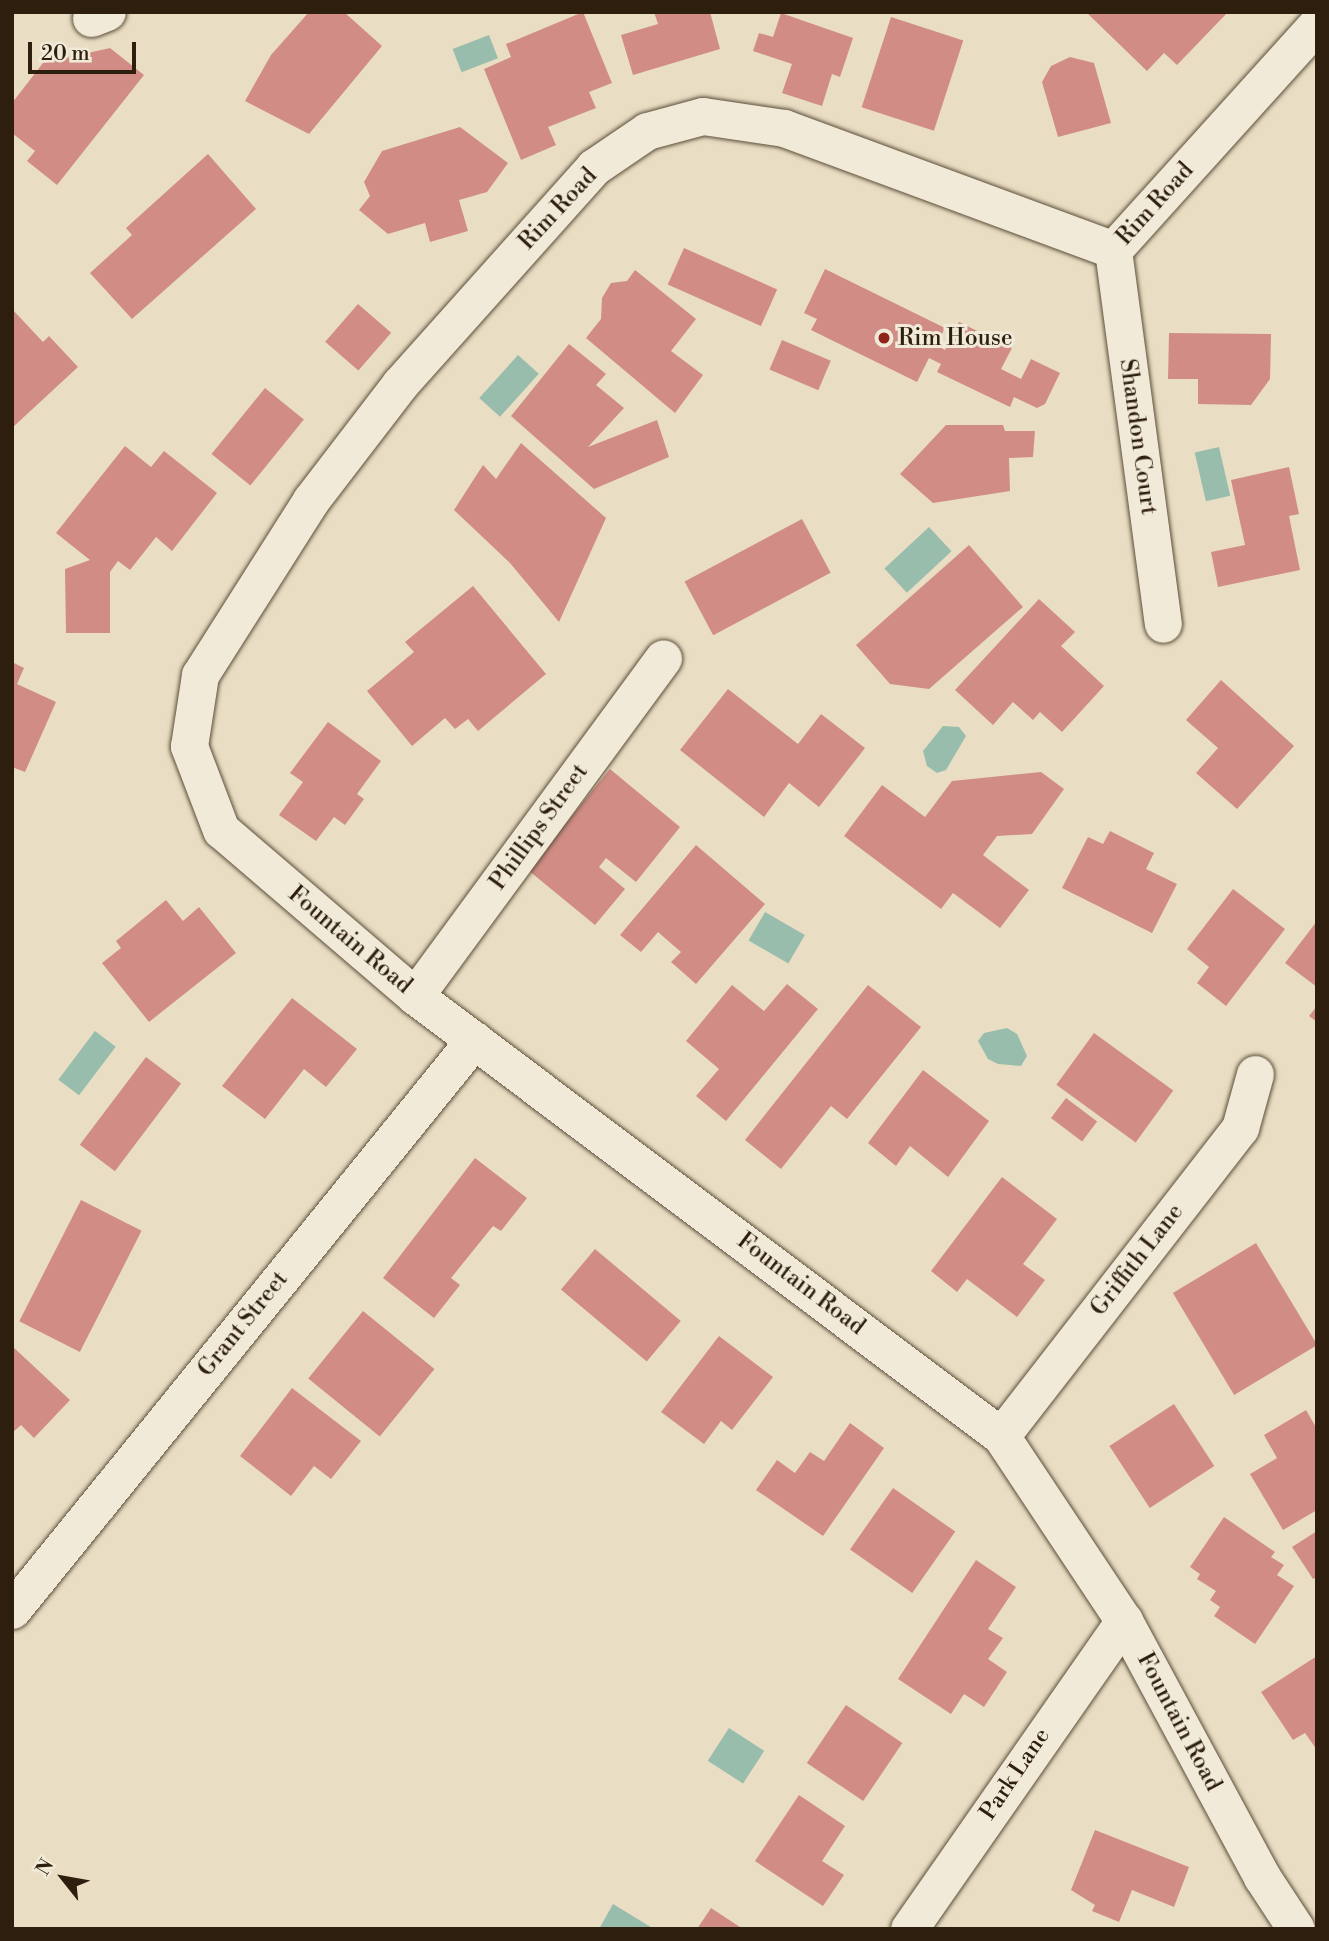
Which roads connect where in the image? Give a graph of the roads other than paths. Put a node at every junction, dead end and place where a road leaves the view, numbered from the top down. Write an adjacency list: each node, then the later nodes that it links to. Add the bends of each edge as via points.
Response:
1 (1317, 24): 2 (street, Rim Road)
2 (1113, 250): 3 (street, Shandon Court); 5 (street, Rim Road, via 784,128 703,116 647,131 594,167 400,384 311,500 200,675)
3 (1163, 624)
4 (663, 658): 6 (street, Phillips Street)
5 (189, 747): 6 (street, Fountain Road, via 221,830)
6 (415, 996): 7 (street, Fountain Road)
7 (474, 1040): 9 (street, Fountain Road); 10 (street, Grant Street)
8 (1255, 1074): 9 (street, Griffith Lane, via 1240,1128)
9 (1001, 1436): 11 (street, Fountain Road)
10 (12, 1610)
11 (1125, 1621): 12 (street, Park Lane); 13 (street, Fountain Road, via 1262,1877)
12 (909, 1929)
13 (1296, 1929)

